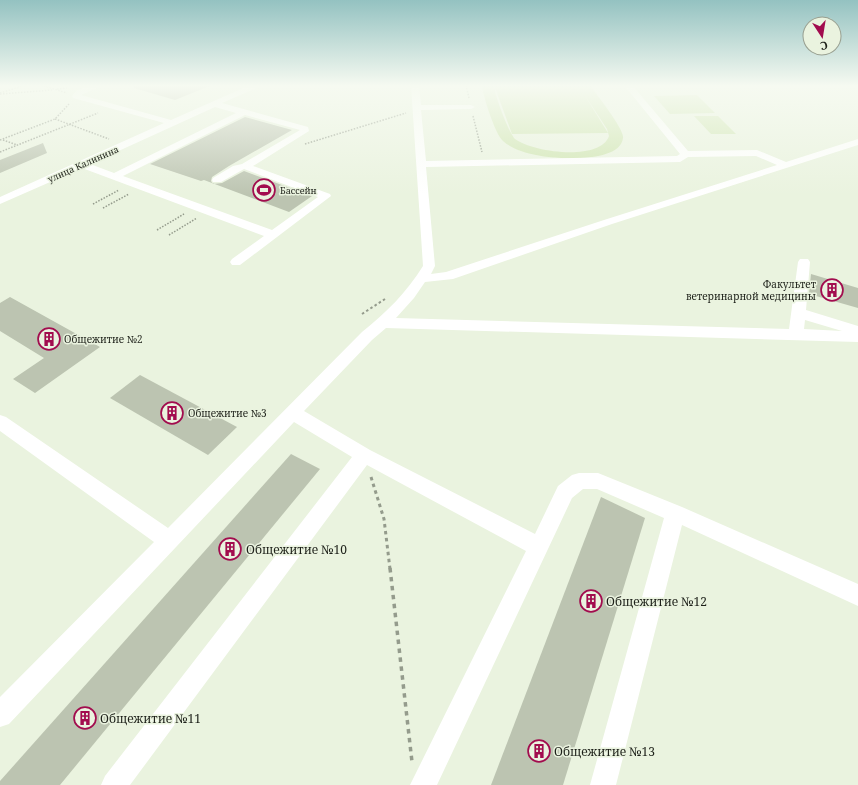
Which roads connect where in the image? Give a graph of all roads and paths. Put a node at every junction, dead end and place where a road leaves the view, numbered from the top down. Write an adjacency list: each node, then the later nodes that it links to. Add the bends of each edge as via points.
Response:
1 (48, 122): 14 (path)
2 (63, 122): 13 (path)
3 (76, 122): 13 (path)
4 (167, 122): 12 (lane)
5 (176, 122): 12 (lane, улица Калинина)
6 (225, 122): 23 (lane)
7 (277, 122): 28 (lane, via 305,130)
8 (375, 122): 17 (path)
9 (417, 122): 26 (lane)
10 (474, 122): 24 (path)
11 (658, 122): 22 (lane)
12 (172, 123): 19 (lane, улица Калинина)
13 (70, 124): 16 (path); 19 (path)
14 (1, 140): 16 (path)
15 (858, 142): 18 (lane)
16 (17, 145): 20 (path)
17 (299, 146)
18 (843, 147): 21 (lane); 27 (lane)
19 (125, 151): 23 (lane); 25 (lane, улица Калинина)
20 (0, 152)
21 (858, 153)
22 (685, 154): 24 (lane, via 680,159); 27 (lane, via 757,153)
23 (145, 161): 29 (lane)
24 (484, 162): 26 (lane)
25 (82, 164): 29 (lane); 32 (lane, улица Калинина)
26 (420, 164): 42 (lane, via 429,266)
27 (786, 165): 42 (lane, via 448,276)
28 (245, 166): 30 (lane); 39 (lane, via 326,196)
29 (115, 176): 31 (lane)
30 (217, 180)
31 (138, 185): 33 (path); 34 (lane); 35 (path)
32 (0, 201)
33 (93, 204)
34 (198, 206): 36 (lane); 37 (path)
35 (103, 208)
36 (209, 211): 38 (path); 39 (lane)
37 (157, 230)
38 (169, 235)
39 (273, 235): 40 (lane)
40 (236, 262)
41 (804, 262): 44 (lane)
42 (423, 278): 46 (lane)
43 (387, 298): 45 (path)
44 (799, 313): 47 (lane); 48 (lane)
45 (362, 314)
46 (384, 323): 48 (lane); 50 (lane, via 367,336)
47 (858, 331)
48 (796, 334): 49 (lane)
49 (858, 337)
50 (293, 413): 52 (lane); 54 (lane)
51 (0, 422): 54 (lane)
52 (364, 455): 55 (lane); 58 (path, via 384,519); 59 (lane)
53 (675, 513): 55 (lane, via 598,481 579,481 565,492); 56 (lane); 60 (lane)
54 (169, 540): 57 (lane)
55 (539, 547): 58 (lane)
56 (858, 595)
57 (0, 715)
58 (418, 777)
59 (114, 785)
60 (603, 785)

